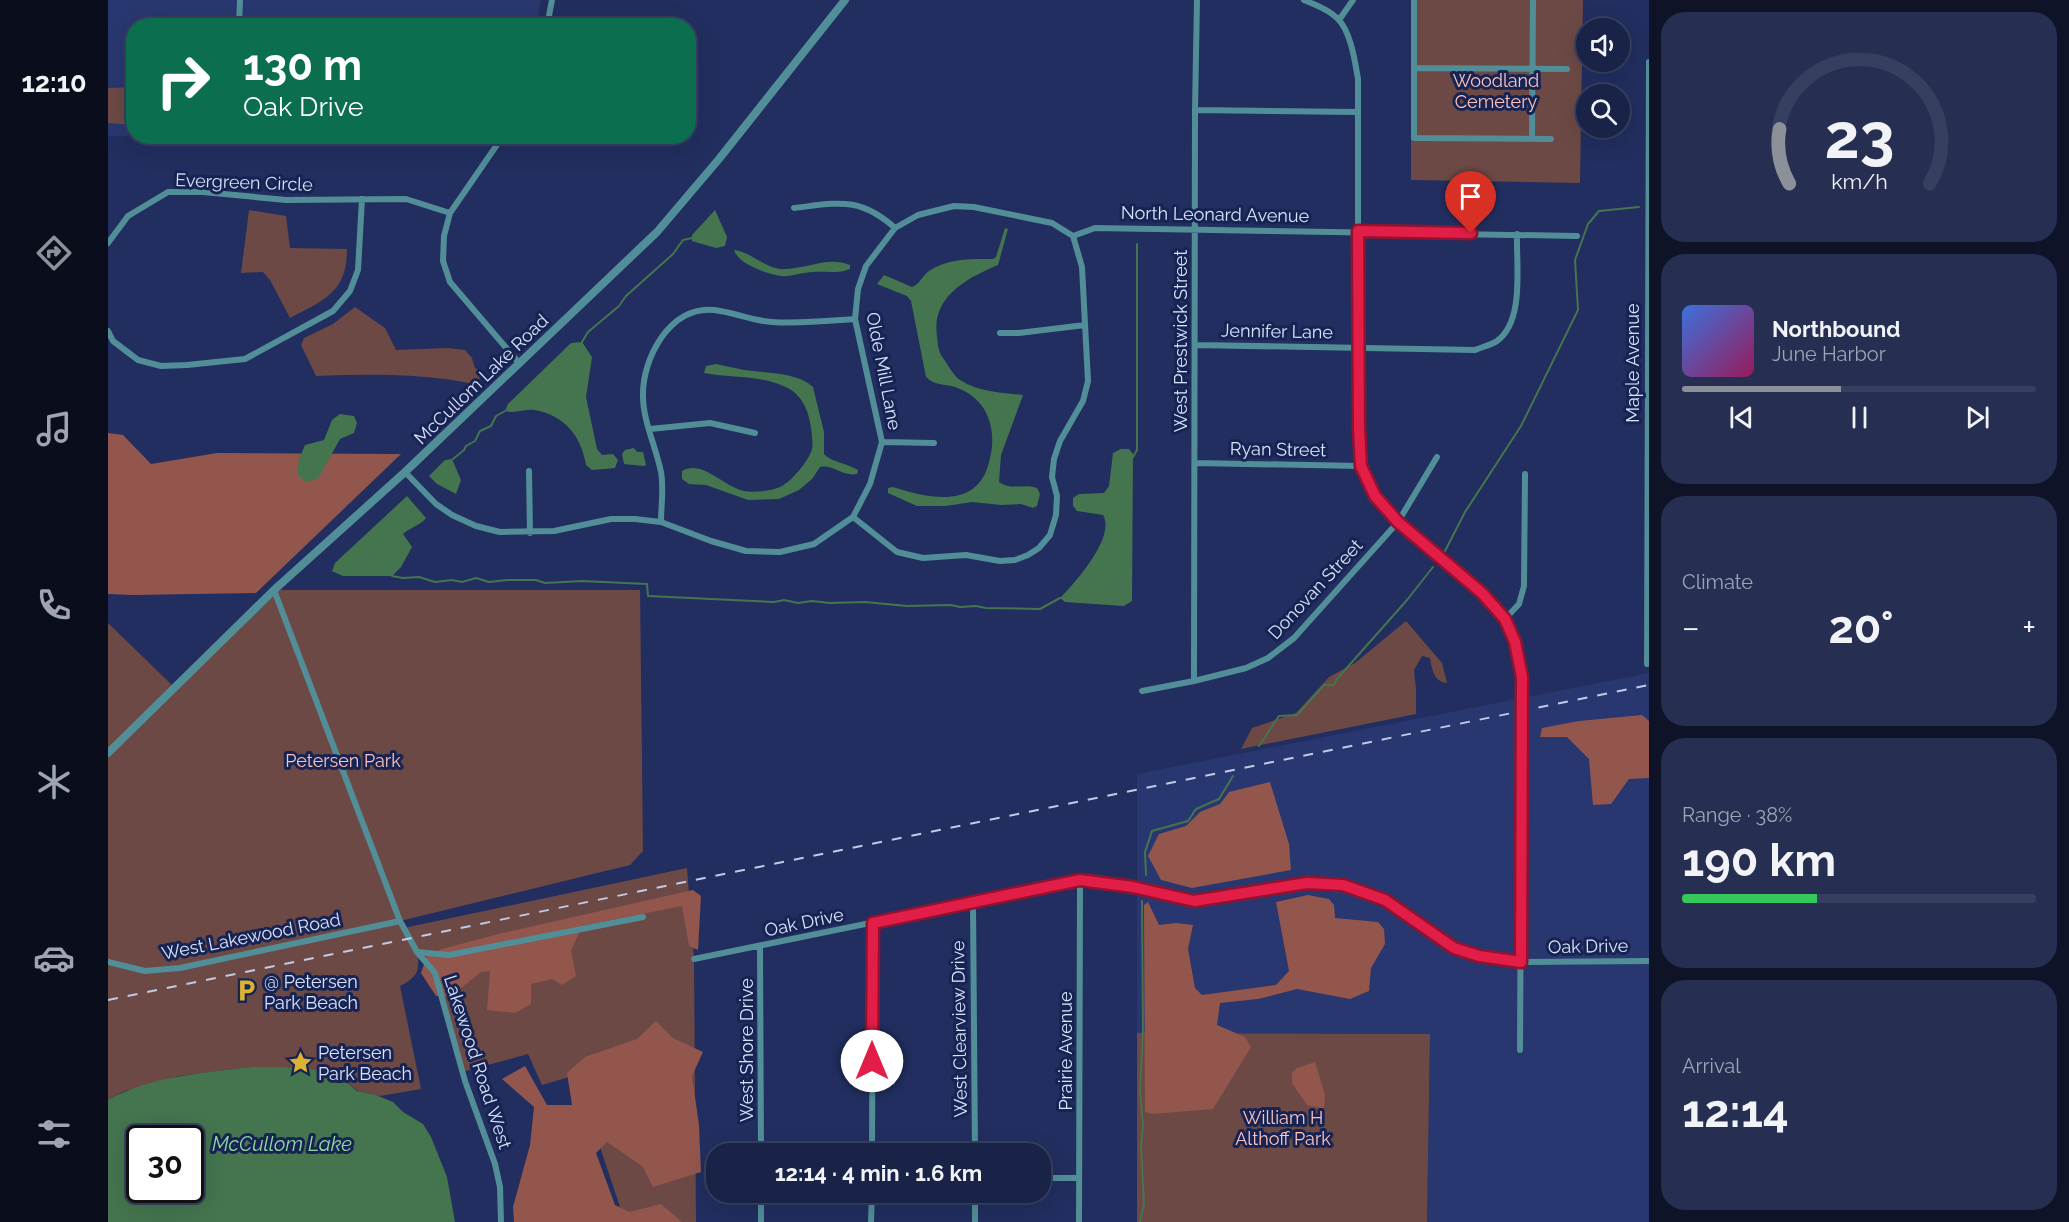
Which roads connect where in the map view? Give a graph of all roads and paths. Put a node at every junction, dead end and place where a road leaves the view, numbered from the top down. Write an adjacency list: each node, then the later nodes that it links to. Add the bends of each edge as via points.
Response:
1 (240, 0): 9 (street)
2 (552, 0): 10 (street)
3 (845, 0): 39 (street, McCullom Lake Road, via 657,232)
4 (1197, 0): 16 (street, West Prestwick Street)
5 (1304, 0): 11 (street)
6 (1353, 0): 11 (street)
7 (1414, 0): 13 (street)
8 (1533, 0): 14 (street)
9 (239, 18)
10 (549, 18)
11 (1339, 20): 17 (street, via 1355,57)
12 (1649, 62): 21 (street, Maple Avenue)
13 (1414, 68): 14 (street); 18 (street, via 1414,138)
14 (1533, 69): 15 (street); 18 (street)
15 (1567, 69)
16 (1195, 110): 17 (street); 26 (street, West Prestwick Street)
17 (1357, 111): 27 (street)
18 (1532, 139): 19 (street)
19 (1551, 139)
20 (497, 144): 24 (street)
21 (1648, 144): 32 (street, Maple Avenue)
22 (362, 199): 24 (street, Evergreen Circle, via 406,198); 31 (street, Evergreen Circle, via 286,200 168,192 128,216); 35 (street, via 358,270 350,291 333,311 244,359 161,366 138,360 113,341)
23 (794, 208): 25 (street, via 840,203 861,206)
24 (450, 213): 39 (street, via 443,261 450,282)
25 (895, 228): 29 (street, Olde Mill Lane, via 918,215 954,206 1052,223); 33 (street, Olde Mill Lane, via 866,266)
26 (1195, 230): 27 (street, North Leonard Avenue); 29 (street, North Leonard Avenue, via 1095,228); 37 (street, West Prestwick Street)
27 (1358, 231): 28 (street, North Leonard Avenue); 38 (street)
28 (1516, 234): 30 (street, North Leonard Avenue); 38 (street, Jennifer Lane, via 1516,302 1511,325 1497,340 1475,350)
29 (1073, 236): 34 (street, via 1082,267)
30 (1577, 236)
31 (108, 243)
32 (1648, 272): 44 (street, Maple Avenue)
33 (855, 319): 40 (street, via 770,322 714,310 698,310 681,318 669,328 648,362 643,398); 42 (street, Olde Mill Lane)
34 (1085, 325): 36 (street); 51 (street, via 1088,381 1083,401 1054,459 1056,514 1050,535 1039,548 1015,560 966,555 923,558 897,552)
35 (108, 332)
36 (1000, 333)
37 (1195, 345): 38 (street, Jennifer Lane); 46 (street, West Prestwick Street)
38 (1358, 347): 47 (street)
39 (519, 363): 49 (street, McCullom Lake Road)
40 (650, 429): 41 (street, via 710,423); 52 (street, via 662,475)
41 (755, 433)
42 (882, 442): 43 (street); 51 (street, Olde Mill Lane, via 870,484)
43 (934, 443)
44 (1648, 453): 57 (street, Maple Avenue)
45 (1437, 456): 53 (street, Donovan Street)
46 (1195, 463): 47 (street, Ryan Street); 58 (street, West Prestwick Street)
47 (1361, 466): 53 (street, via 1375,496)
48 (529, 471): 54 (street)
49 (405, 472): 54 (street, Olde Mill Lane, via 436,504 453,515 500,532); 55 (street, McCullom Lake Road)
50 (1525, 474): 56 (street, via 1524,586 1519,604)
51 (853, 517): 52 (street, Olde Mill Lane, via 814,544 780,552 746,551)
52 (661, 522): 54 (street, Olde Mill Lane, via 611,519)
53 (1398, 522): 56 (street, via 1482,593); 58 (street, Donovan Street, via 1294,638 1268,658)
54 (530, 533)
55 (274, 590): 60 (street, McCullom Lake Road); 64 (street, Lakewood Road West)
56 (1505, 619): 71 (street, via 1515,642 1522,677)
57 (1647, 664)
58 (1194, 681): 59 (street, Donovan Street)
59 (1142, 691)
60 (108, 753)
61 (1080, 880): 62 (street, Oak Drive); 71 (street, Oak Drive, via 1194,901 1307,883 1343,885 1385,900 1454,948); 77 (street, Prairie Avenue)
62 (973, 903): 65 (street, Oak Drive); 75 (street, West Clearview Drive)
63 (643, 917): 67 (street, via 449,955)
64 (400, 921): 67 (street, Lakewood Road West); 70 (street, West Lakewood Road, via 180,968 146,970)
65 (873, 923): 66 (street, Oak Drive); 74 (street)
66 (760, 946): 68 (street, Oak Drive); 73 (street, West Shore Drive)
67 (417, 952): 81 (street, Lakewood Road West, via 435,973 465,1081 495,1164)
68 (694, 959)
69 (1649, 961): 71 (street, Oak Drive)
70 (108, 962)
71 (1521, 962): 72 (street)
72 (1520, 1050)
73 (761, 1143)
74 (872, 1143)
75 (975, 1143)
76 (1051, 1178): 77 (street)
77 (1079, 1178): 85 (street, Prairie Avenue)
78 (761, 1203): 82 (street)
79 (872, 1203): 83 (street)
80 (975, 1203): 84 (street)
81 (501, 1222)
82 (761, 1222)
83 (871, 1222)
84 (975, 1222)
85 (1079, 1222)

